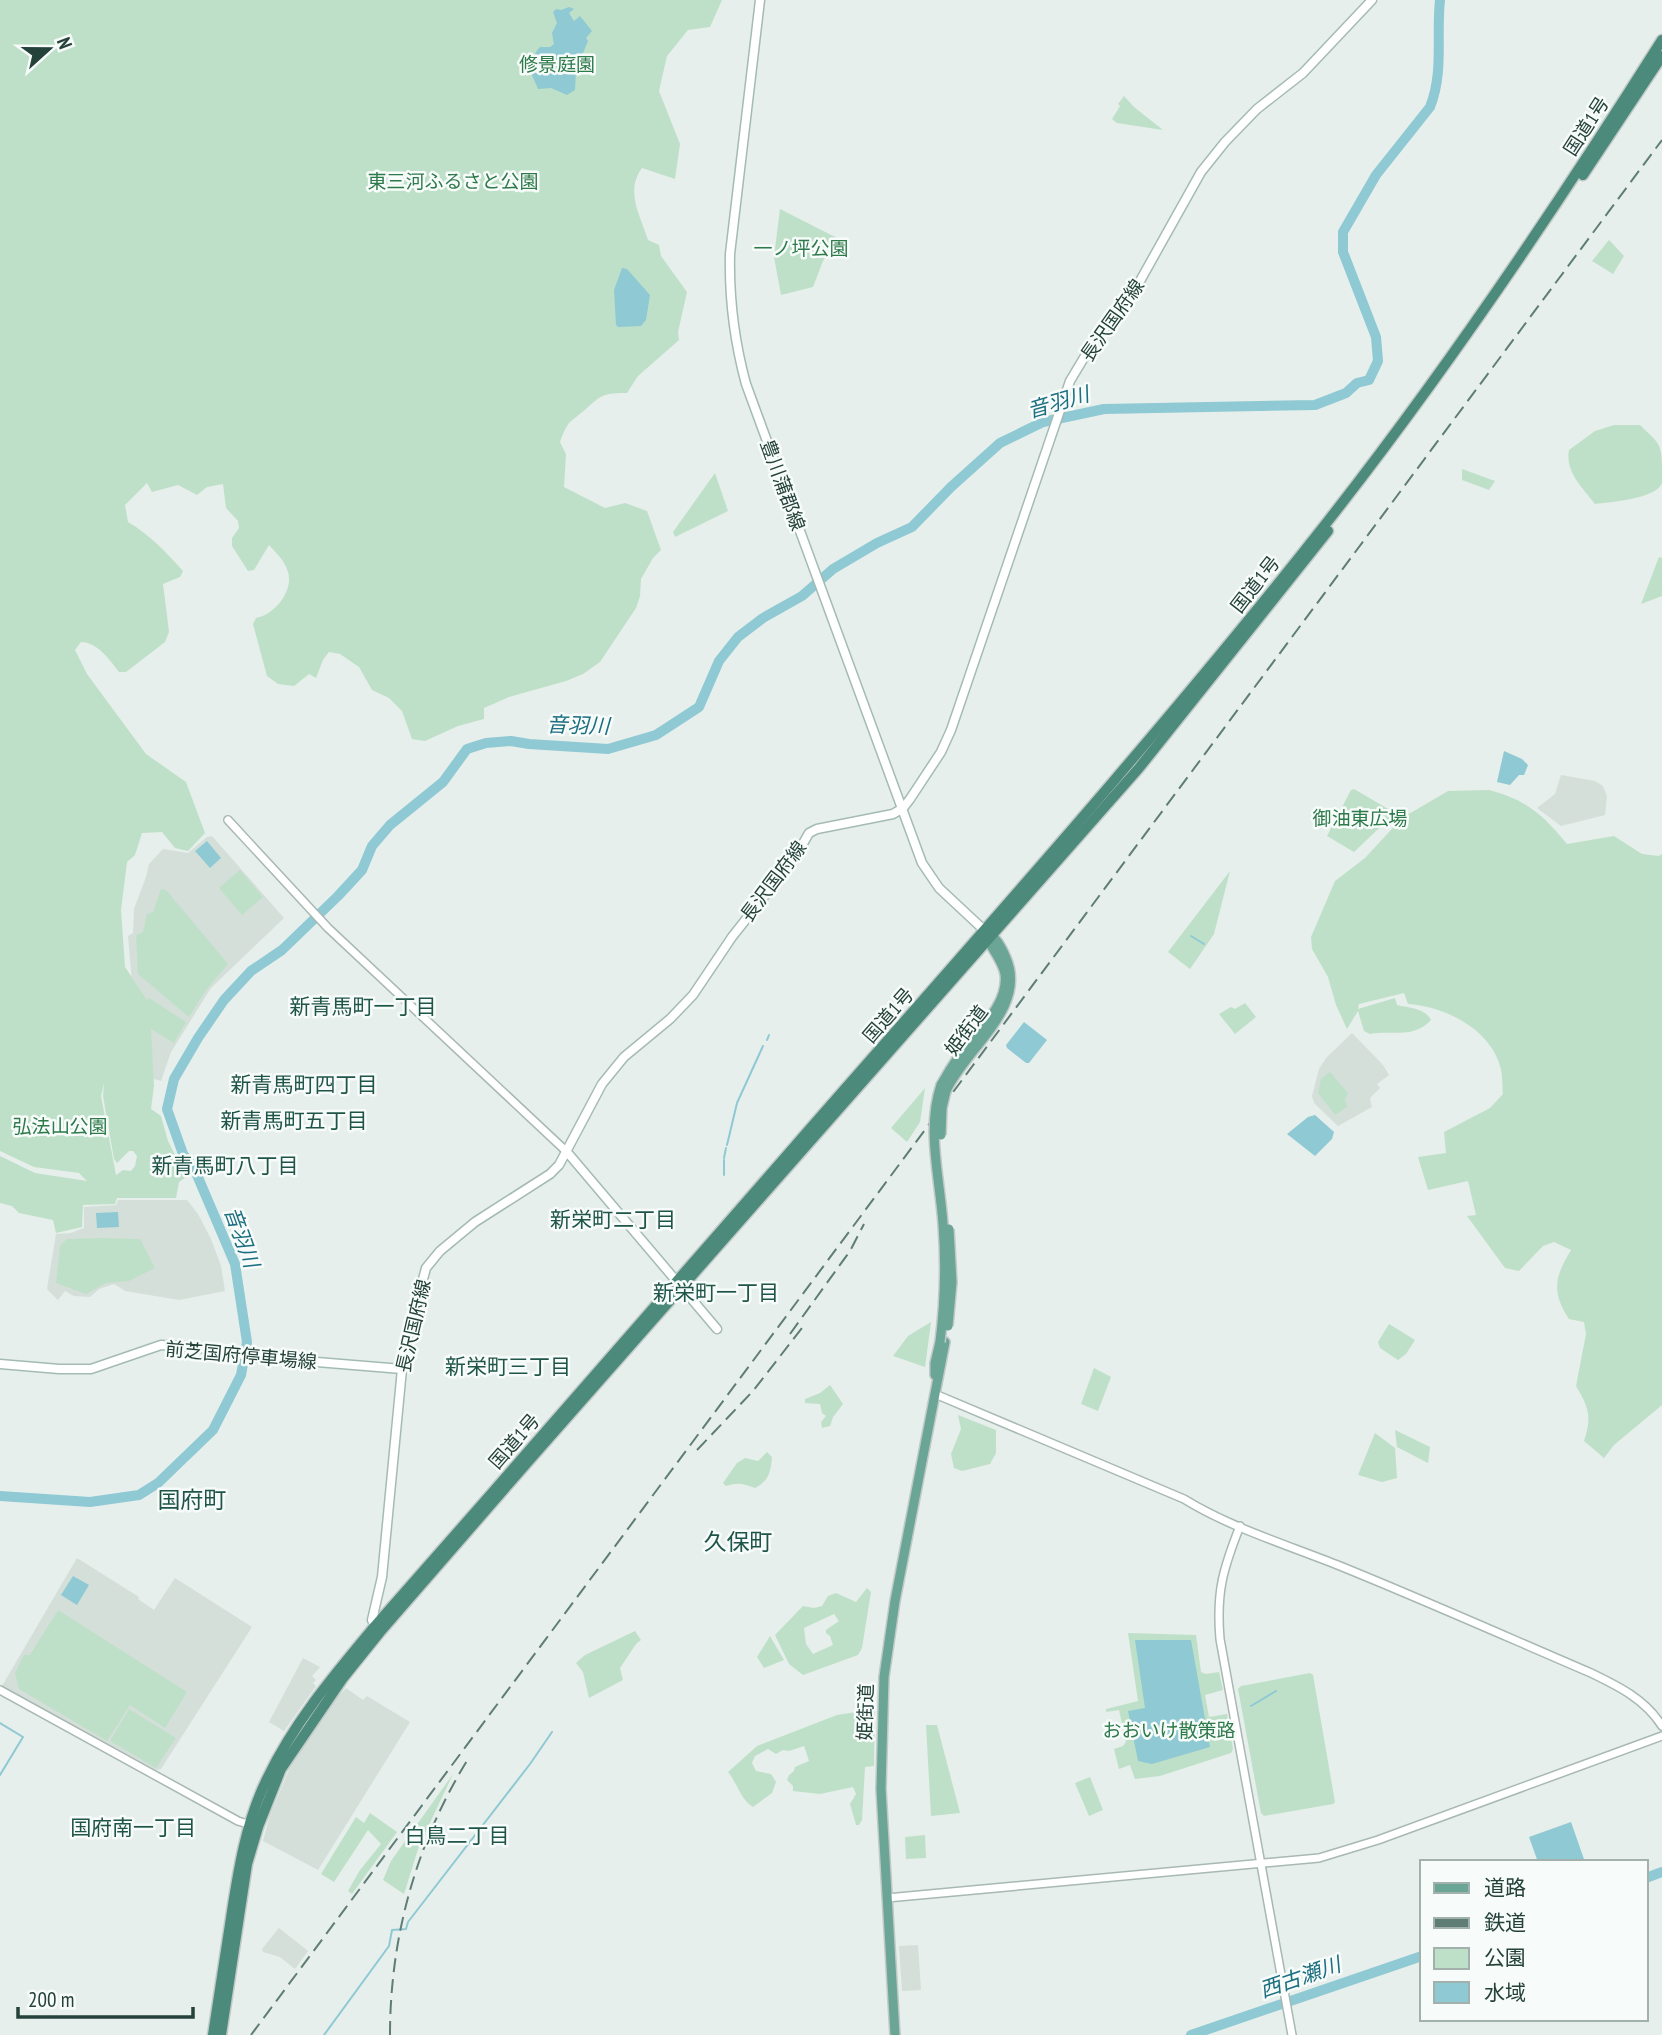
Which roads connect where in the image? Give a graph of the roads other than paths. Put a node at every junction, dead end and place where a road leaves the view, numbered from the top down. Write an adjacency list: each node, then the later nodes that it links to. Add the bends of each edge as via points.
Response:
1 (760, 0): 5 (main road, 豊川蒲郡線, via 730,254 730,300 738,354)
2 (1373, 0): 5 (main road, 長沢国府線, via 1303,73 1256,109 1224,142 1201,172 1140,281 1091,346 1063,398 951,730)
3 (1662, 40): 7 (highway, 国道1号, via 1488,304 1349,493)
4 (1662, 56): 7 (highway, 国道1号, via 1493,307 1299,570 1139,768)
5 (903, 808): 7 (main road, 豊川蒲郡線, via 928,875); 8 (main road, 長沢国府線, via 809,833 693,995 624,1057 602,1084)
6 (228, 820): 8 (street, via 328,928)
7 (988, 935): 9 (highway, 国道1号); 13 (main road, 姫街道, bridge, via 1003,950 1009,965 1008,982 995,1009 941,1086 935,1115 946,1257 943,1342 935,1363)
8 (567, 1152): 9 (main road); 12 (main road, 長沢国府線, via 550,1174 475,1222 426,1268)
9 (680, 1285): 10 (main road); 15 (highway, 国道1号)
10 (717, 1329)
11 (0, 1364): 12 (main road, 前芝国府停車場線, via 91,1369 161,1345)
12 (402, 1369): 15 (main road, 長沢国府線, via 382,1577 372,1620)
13 (935, 1394): 14 (street); 21 (main road, 姫街道, via 884,1676 881,1789)
14 (1240, 1527): 17 (street, via 1621,1687); 20 (street, via 1224,1566 1219,1620)
15 (377, 1629): 19 (highway, 国道1号, via 281,1769)
16 (0, 1690): 19 (street)
17 (1662, 1726)
18 (1662, 1736): 20 (street, via 1339,1853)
19 (254, 1826): 22 (highway, 国道1号, via 236,1887); 23 (highway, 国道1号)
20 (1261, 1865): 21 (street); 25 (street)
21 (887, 1898): 24 (main road, 姫街道)
22 (213, 2035)
23 (221, 2035)
24 (895, 2035)
25 (1293, 2035)

